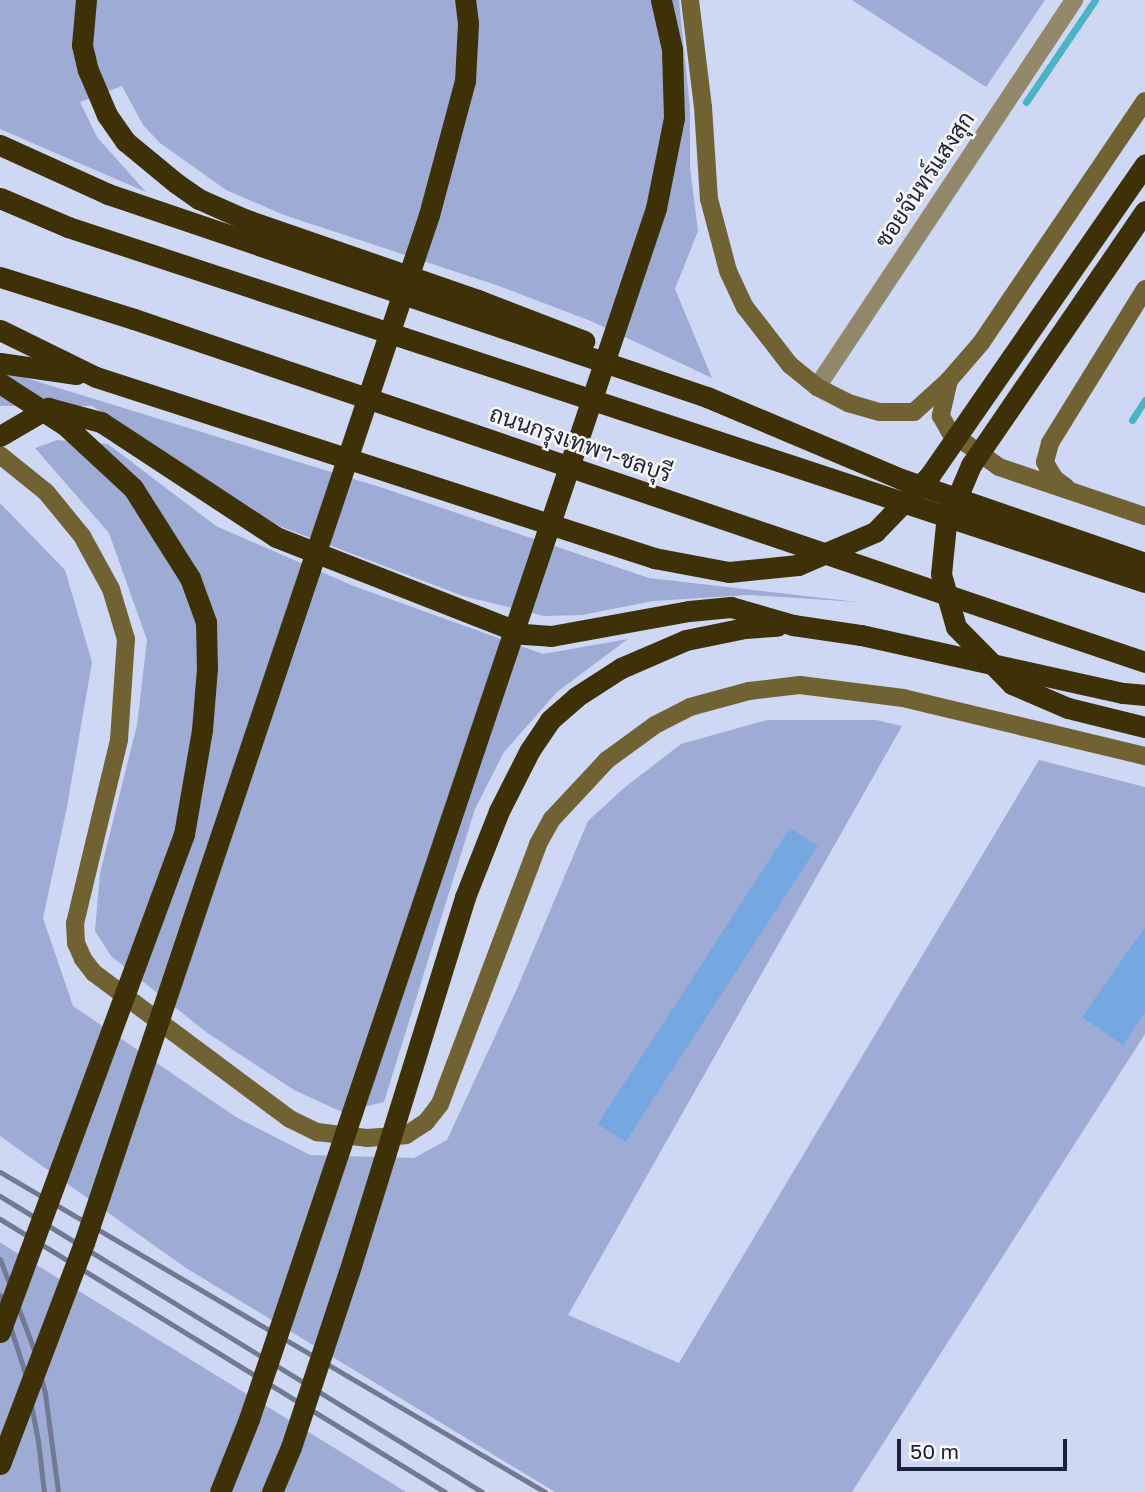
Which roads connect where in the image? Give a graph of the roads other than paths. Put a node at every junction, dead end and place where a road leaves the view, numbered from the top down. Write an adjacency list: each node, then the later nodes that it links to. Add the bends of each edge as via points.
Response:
1 (86, 0): 16 (highway, via 82,45 97,95 125,141 199,199 309,243 526,317 611,353)
2 (466, 0): 32 (highway, bridge, via 465,81 429,215 84,1242)
3 (662, 0): 33 (highway, bridge, via 672,48 674,118 656,208 249,1419)
4 (690, 0): 19 (main road, via 709,199 719,245 760,329 790,365)
5 (1074, 0): 19 (street, ซอยจันทร์แสงสุก)
6 (1145, 101): 17 (main road, via 981,343)
7 (0, 145): 16 (highway, via 108,194)
8 (1145, 164): 15 (highway, bridge, via 930,475 875,531 798,565 729,572 654,558)
9 (0, 198): 25 (highway, ถนนกรุงเทพฯ-ชลบุรี, via 68,227)
10 (1145, 211): 29 (highway, bridge, via 971,465 946,524 941,574 956,627 1012,684 1068,708)
11 (0, 277): 27 (highway, ถนนกรุงเทพฯ-ชลบุรี)
12 (1145, 289): 22 (main road, via 1068,409 1047,453 1050,474)
13 (0, 330): 15 (highway)
14 (0, 363): 15 (highway)
15 (96, 377)
16 (654, 378): 24 (highway, via 901,479)
17 (949, 380): 19 (main road, via 914,412 880,412); 22 (main road, via 941,416 950,432 999,467)
18 (0, 383): 31 (highway, bridge, via 65,425 133,488 190,578 206,622 207,668 202,730 184,834)
19 (817, 387)
20 (0, 436): 26 (highway, via 48,408 101,422 276,537 524,634 551,636 731,607)
21 (0, 455): 30 (main road, via 46,492 82,536 111,589 126,639 119,740 75,923 83,959 94,973 290,1119 317,1132 367,1138 406,1135 426,1122 440,1104 538,844 552,819 607,760 655,725 690,707 749,691 800,685 903,698)
22 (1079, 496): 23 (main road)
23 (1145, 516)
24 (1145, 563)
25 (1145, 582)
26 (793, 625): 28 (highway); 34 (highway, bridge, via 745,628 686,640 621,668 550,720 530,750 464,897 349,1272)
27 (1145, 662)
28 (1145, 695)
29 (1145, 727)
30 (1145, 756)
31 (0, 1332)
32 (0, 1464)
33 (220, 1492)
34 (272, 1492)

